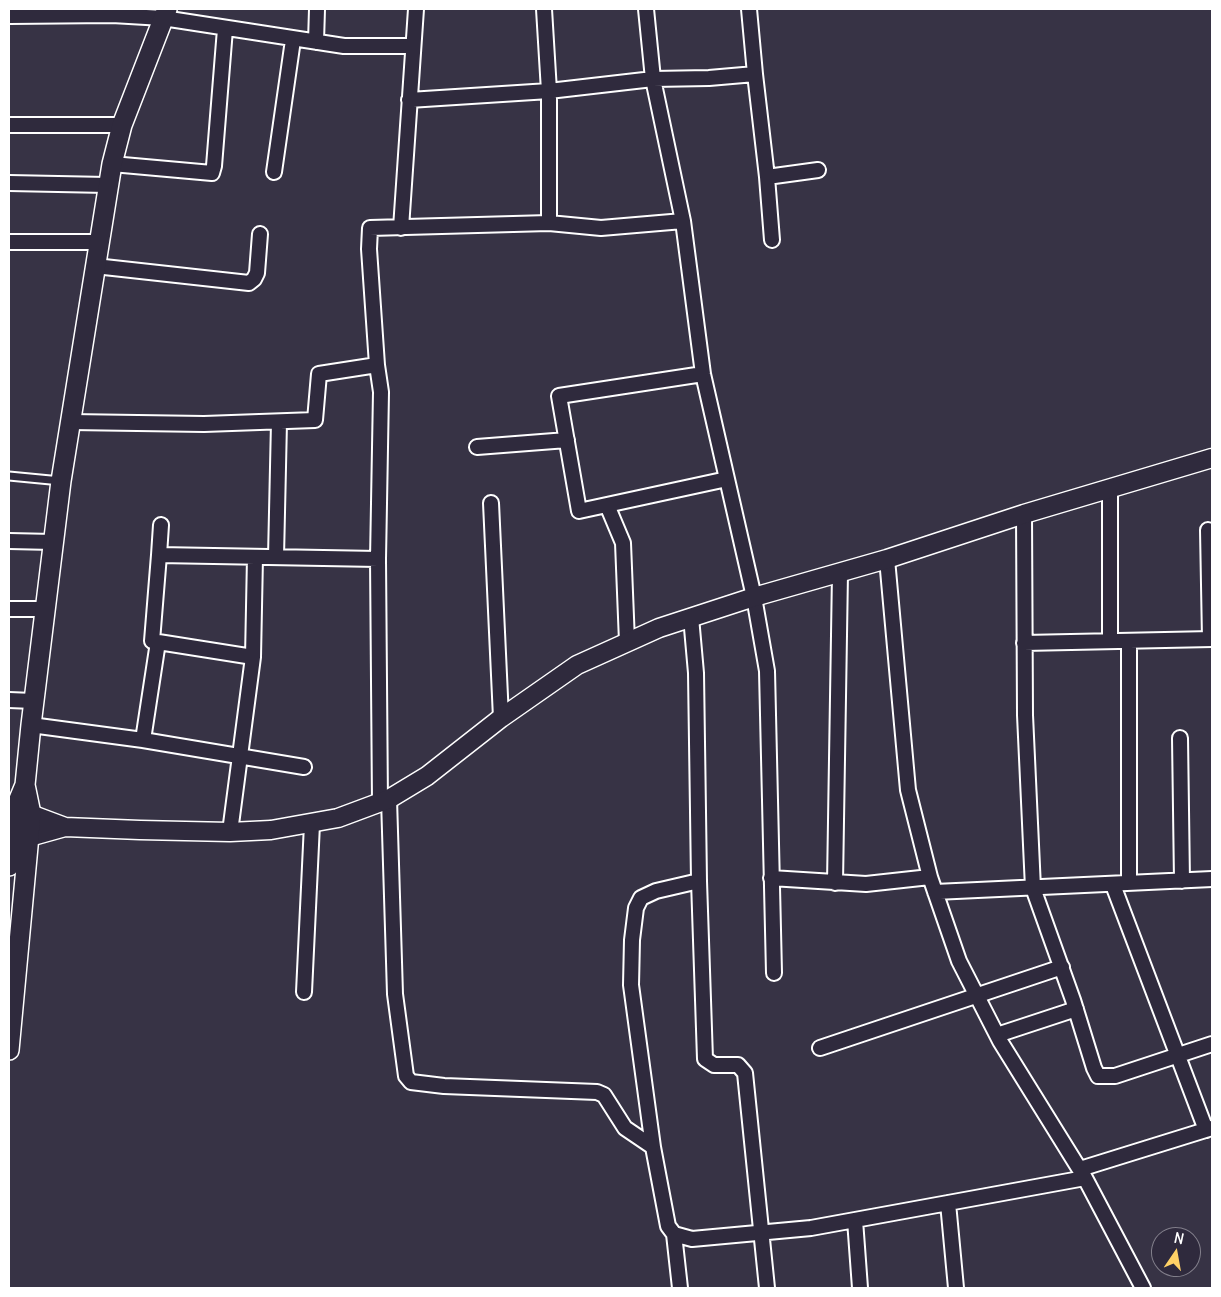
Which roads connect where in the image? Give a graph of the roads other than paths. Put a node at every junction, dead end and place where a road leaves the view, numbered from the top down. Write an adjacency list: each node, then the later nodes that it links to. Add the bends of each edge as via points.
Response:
1 (317, 9): 11 (street)
2 (416, 9): 12 (street)
3 (544, 9): 15 (street)
4 (646, 9): 14 (street)
5 (749, 9): 13 (street)
6 (111, 12): 7 (street); 8 (street)
7 (16, 14)
8 (165, 14): 9 (street); 18 (main road)
9 (225, 29): 10 (street); 19 (street, via 212,173)
10 (293, 40): 11 (street); 21 (street)
11 (316, 42): 12 (street, via 344,46)
12 (413, 46): 16 (street)
13 (755, 74): 14 (street); 22 (street)
14 (653, 79): 15 (street); 25 (street)
15 (549, 91): 16 (street); 26 (street)
16 (409, 100): 27 (street)
17 (9, 125): 18 (street)
18 (122, 125): 19 (main road)
19 (112, 164): 24 (main road)
20 (818, 170): 22 (street)
21 (274, 172)
22 (767, 177): 29 (street)
23 (9, 183): 24 (street)
24 (107, 184): 31 (main road)
25 (683, 221): 26 (street, via 601,228); 34 (street)
26 (549, 223): 27 (street)
27 (401, 228): 33 (street, via 372,227 369,230)
28 (260, 234): 32 (street, via 256,273 249,283)
29 (772, 240)
30 (9, 242): 31 (street)
31 (98, 242): 32 (main road)
32 (94, 266): 35 (main road)
33 (377, 365): 36 (street, via 324,371 319,374 315,420); 54 (street, via 381,392)
34 (702, 374): 37 (street, via 559,396); 41 (street)
35 (71, 422): 36 (street); 42 (main road)
36 (279, 422): 53 (street)
37 (567, 440): 38 (street); 45 (street, via 579,512)
38 (477, 447)
39 (1212, 458): 43 (street)
40 (9, 476): 42 (lane)
41 (727, 479): 45 (street); 57 (street)
42 (61, 481): 50 (main road)
43 (1110, 488): 46 (street); 62 (street)
44 (491, 503): 70 (street)
45 (607, 505): 65 (street, via 623,543)
46 (1024, 514): 55 (street); 66 (street)
47 (161, 525): 51 (street)
48 (1208, 530): 61 (street)
49 (9, 542): 50 (street)
50 (53, 542): 58 (main road)
51 (159, 555): 52 (street); 64 (street, via 152,641)
52 (255, 557): 53 (street); 67 (street)
53 (276, 557): 54 (street)
54 (378, 559): 76 (street)
55 (887, 559): 56 (street); 83 (street, via 908,790)
56 (840, 573): 57 (street); 88 (street)
57 (754, 597): 60 (street); 84 (street, via 767,671)
58 (44, 608): 59 (street); 69 (main road)
59 (9, 609)
60 (691, 617): 65 (street); 86 (street, via 696,673)
61 (1211, 639): 63 (street)
62 (1110, 641): 63 (street); 66 (street)
63 (1129, 641): 89 (street)
64 (158, 642): 67 (street); 73 (street)
65 (627, 642): 70 (street, via 577,665)
66 (1024, 642): 91 (street)
67 (252, 657): 74 (street)
68 (9, 700): 69 (street)
69 (33, 701): 71 (main road)
70 (501, 718): 76 (street, via 427,776)
71 (31, 725): 73 (street); 77 (main road)
72 (1180, 738): 87 (street)
73 (142, 740): 74 (street)
74 (242, 757): 75 (street); 80 (street)
75 (304, 767)
76 (385, 802): 78 (street); 104 (street, via 395,994 406,1076 411,1082 444,1086 597,1092 610,1101 625,1128)
77 (23, 811): 79 (street); 81 (main road)
78 (312, 824): 80 (street); 95 (street)
79 (65, 827): 80 (street); 81 (street)
80 (230, 832)
81 (16, 841): 82 (main road); 101 (main road)
82 (9, 866)
83 (930, 877): 88 (street, via 866,884); 92 (street)
84 (771, 878): 88 (street); 94 (street)
85 (1212, 879): 87 (street)
86 (699, 881): 104 (street, via 656,891 641,898 636,908 631,985); 108 (street, via 705,1059 714,1065 738,1065 745,1073)
87 (1182, 881): 89 (street)
88 (834, 883)
89 (1129, 883): 90 (street)
90 (1113, 884): 91 (street); 102 (street)
91 (1033, 888): 92 (street); 93 (street)
92 (935, 892): 96 (street, via 959,961)
93 (1062, 968): 96 (street); 97 (street)
94 (774, 973)
95 (304, 992)
96 (977, 995): 98 (street); 100 (street)
97 (1076, 1009): 98 (street); 102 (street, via 1098,1076 1115,1076)
98 (997, 1035): 105 (street)
99 (1212, 1044): 102 (street)
100 (820, 1048)
101 (9, 1050)
102 (1178, 1055): 103 (street)
103 (1209, 1129): 105 (street)
104 (653, 1147): 109 (street, via 668,1226)
105 (1082, 1174): 106 (street); 114 (street)
106 (948, 1203): 107 (street); 113 (street)
107 (855, 1220): 108 (street); 112 (street)
108 (762, 1233): 109 (street, via 692,1239); 111 (street)
109 (674, 1234): 110 (street)
110 (680, 1288)
111 (767, 1288)
112 (860, 1288)
113 (956, 1288)
114 (1143, 1288)

